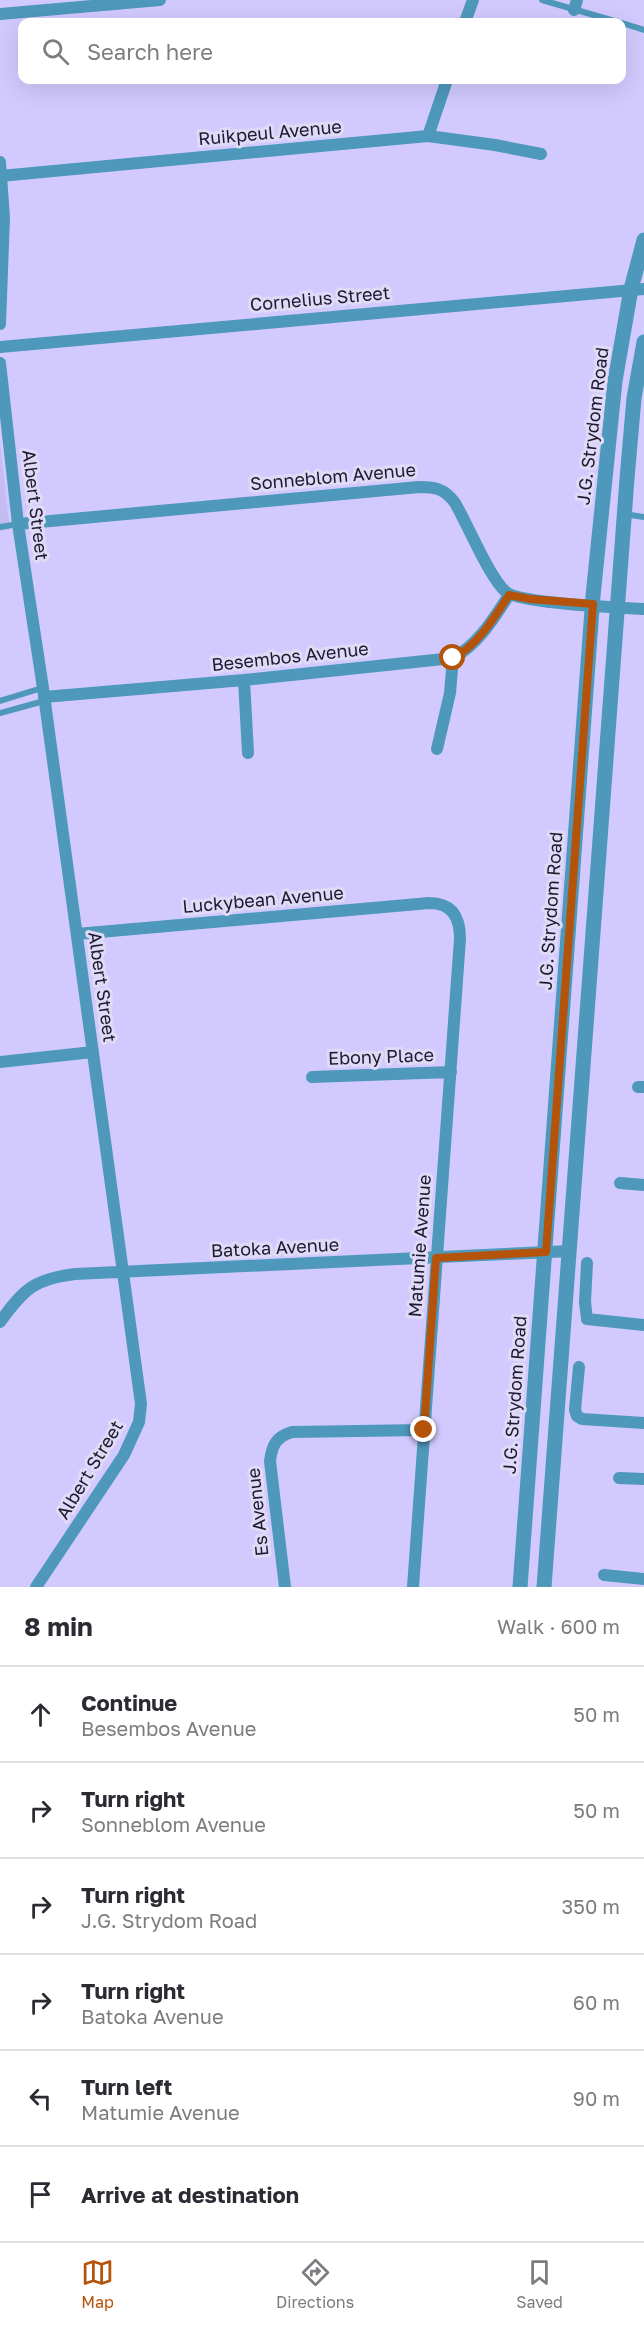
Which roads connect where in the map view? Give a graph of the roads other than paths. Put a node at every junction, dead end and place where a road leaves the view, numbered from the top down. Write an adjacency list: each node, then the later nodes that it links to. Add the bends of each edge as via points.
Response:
1 (160, 0): 5 (street)
2 (473, 0): 6 (street)
3 (542, 0): 4 (lane)
4 (576, 5): 7 (lane)
5 (0, 14)
6 (466, 18)
7 (608, 18)
8 (626, 25): 9 (lane)
9 (644, 30)
10 (446, 84): 11 (street)
11 (428, 136): 12 (street, Ruikpeul Avenue); 14 (street, Ruikpeul Avenue)
12 (541, 154)
13 (0, 162): 14 (street)
14 (1, 176): 17 (street, via 4,218)
15 (644, 240): 16 (street, J.G. Strydom Road)
16 (638, 289): 19 (street, Cornelius Street); 26 (street, J.G. Strydom Road, via 612,410)
17 (0, 324)
18 (644, 342): 21 (street, J.G. Strydom Road, via 633,398)
19 (0, 347)
20 (0, 363): 23 (street, Albert Street)
21 (624, 514): 22 (lane); 27 (street, J.G. Strydom Road)
22 (644, 517)
23 (18, 524): 24 (lane); 25 (street, Sonneblom Avenue, via 436,488 455,503 497,581); 31 (street, Albert Street)
24 (0, 527)
25 (509, 595): 26 (street); 29 (street, via 488,626)
26 (593, 604): 27 (street); 45 (street, J.G. Strydom Road)
27 (618, 607): 28 (street); 44 (street, J.G. Strydom Road)
28 (644, 609)
29 (453, 658): 30 (street, Besembos Avenue); 34 (street, via 450,693)
30 (244, 680): 31 (street, Besembos Avenue); 35 (street)
31 (44, 695): 32 (lane); 33 (lane); 37 (street, Albert Street)
32 (0, 701)
33 (0, 713)
34 (437, 749)
35 (248, 753)
36 (451, 909): 37 (street, Luckybean Avenue, via 429,903); 40 (street, Matumie Avenue, via 460,930)
37 (76, 934): 38 (street, Albert Street)
38 (93, 1052): 39 (street); 48 (street, Albert Street)
39 (0, 1062)
40 (451, 1072): 41 (street, Ebony Place); 46 (street, Matumie Avenue)
41 (312, 1077)
42 (620, 1183): 43 (street)
43 (644, 1185)
44 (570, 1251): 45 (street, Batoka Avenue); 62 (street, J.G. Strydom Road)
45 (546, 1252): 46 (street, Batoka Avenue); 61 (street, J.G. Strydom Road)
46 (436, 1258): 48 (street, Batoka Avenue); 53 (street, Matumie Avenue)
47 (587, 1263): 50 (street, via 586,1319)
48 (124, 1273): 49 (street, Batoka Avenue, via 75,1274 42,1280 26,1290); 58 (street, Albert Street, via 140,1422 115,1470)
49 (0, 1322)
50 (644, 1325)
51 (579, 1367): 52 (street, via 577,1416)
52 (644, 1422)
53 (424, 1430): 59 (street, Es Avenue, via 292,1432 276,1440 270,1461); 60 (street, Matumie Avenue)
54 (619, 1478): 55 (street)
55 (644, 1479)
56 (604, 1575): 57 (street)
57 (644, 1579)
58 (42, 1585)
59 (285, 1587)
60 (412, 1587)
61 (520, 1587)
62 (544, 1587)

